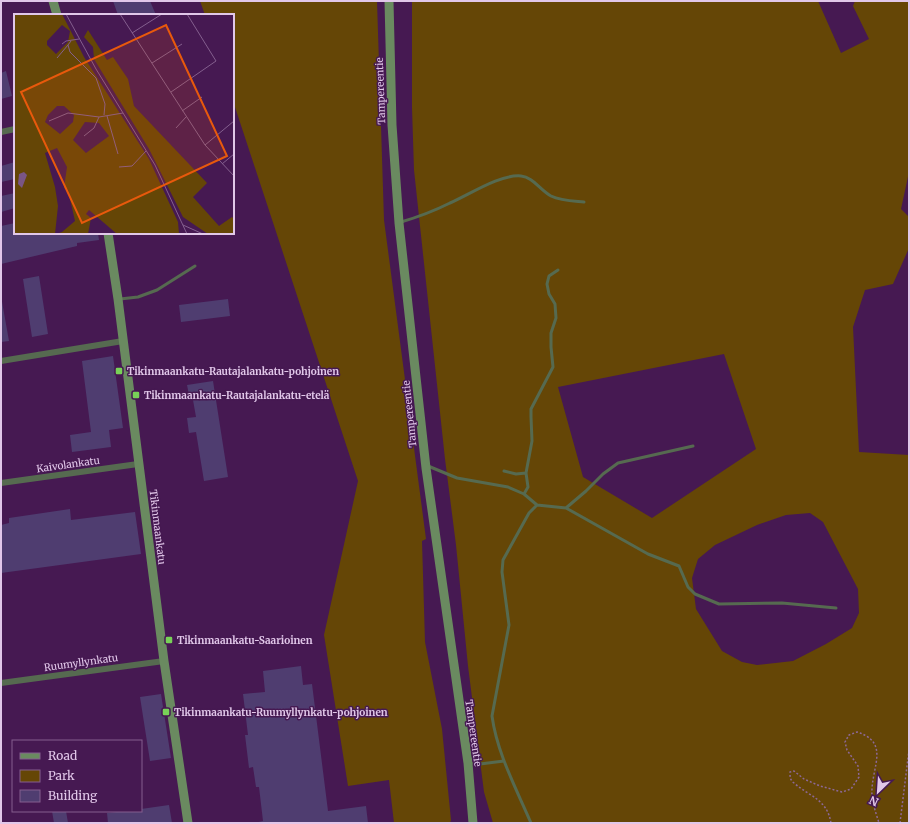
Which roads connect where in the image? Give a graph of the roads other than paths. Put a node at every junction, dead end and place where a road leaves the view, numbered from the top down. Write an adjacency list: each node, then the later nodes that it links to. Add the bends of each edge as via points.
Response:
1 (53, 1): 3 (main road)
2 (389, 1): 7 (main road, Tampereentie, via 392,125)
3 (57, 14)
4 (14, 129): 5 (street)
5 (1, 132)
6 (584, 202): 7 (lane, via 551,196 530,179 513,176)
7 (399, 223): 16 (main road, Tampereentie)
8 (108, 234): 11 (main road, Tikinmaankatu)
9 (195, 266): 11 (lane, via 157,290 138,297)
10 (558, 270): 18 (lane, via 549,276 546,284 555,304 556,318 551,333 553,367 532,409 532,441)
11 (118, 299): 12 (main road, Tikinmaankatu)
12 (123, 341): 13 (street); 15 (main road, Tikinmaankatu)
13 (1, 361)
14 (693, 446): 22 (lane, via 618,463)
15 (138, 464): 19 (street, Kaivolankatu); 24 (main road, Tikinmaankatu)
16 (426, 465): 20 (lane, via 457,478 508,487); 27 (main road, Tampereentie)
17 (504, 471): 18 (lane)
18 (526, 473): 20 (lane, via 528,487)
19 (1, 483)
20 (524, 494): 21 (lane)
21 (537, 505): 22 (lane); 26 (lane, via 529,513 503,560 502,572 509,625 492,716)
22 (566, 508): 23 (lane, via 648,554 679,566 688,587 695,594 719,604 782,603)
23 (836, 608)
24 (164, 661): 25 (street, Ruumyllynkatu); 28 (main road, Tikinmaankatu)
25 (1, 683)
26 (504, 761): 27 (lane); 30 (lane)
27 (468, 763): 29 (main road, Tampereentie)
28 (188, 823)
29 (472, 823)
30 (531, 823)

